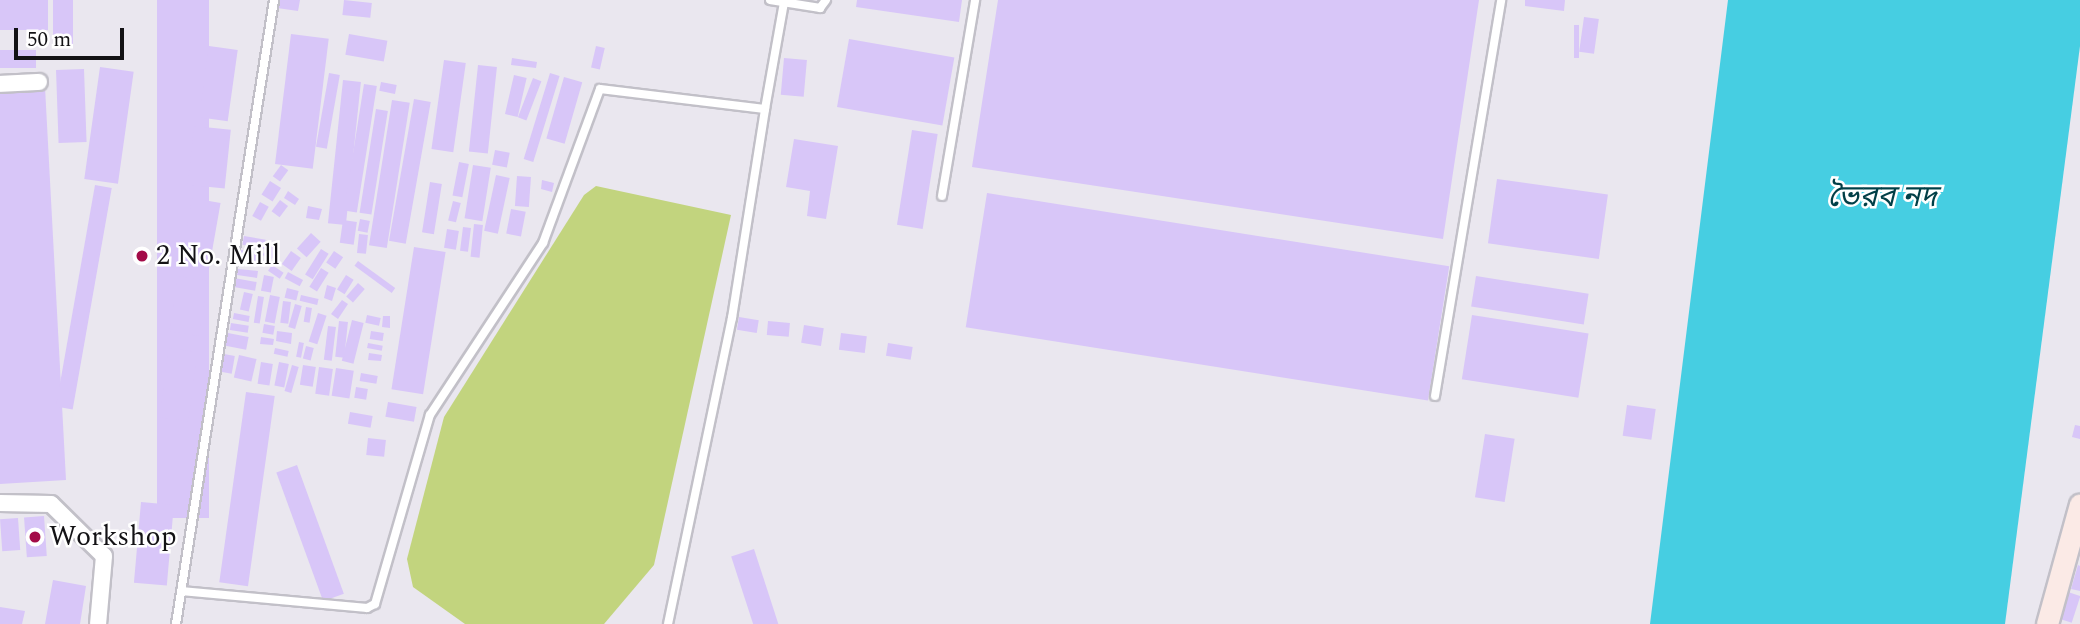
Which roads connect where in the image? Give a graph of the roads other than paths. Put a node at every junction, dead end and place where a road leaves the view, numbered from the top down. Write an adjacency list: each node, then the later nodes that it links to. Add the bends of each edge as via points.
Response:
1 (274, 0): 14 (lane)
2 (770, 0): 6 (lane)
3 (826, 0): 6 (lane, via 820,8)
4 (975, 0): 10 (lane)
5 (1501, 0): 11 (lane)
6 (784, 2): 9 (lane)
7 (39, 82): 8 (street)
8 (0, 84)
9 (765, 109): 14 (lane, via 600,89 543,243 430,415 375,604 367,608); 17 (lane, via 732,318)
10 (942, 196)
11 (1435, 397)
12 (0, 503): 15 (street, via 51,504 104,556)
13 (2080, 504): 18 (street)
14 (181, 591): 16 (lane)
15 (98, 624)
16 (176, 624)
17 (668, 624)
18 (2047, 624)

